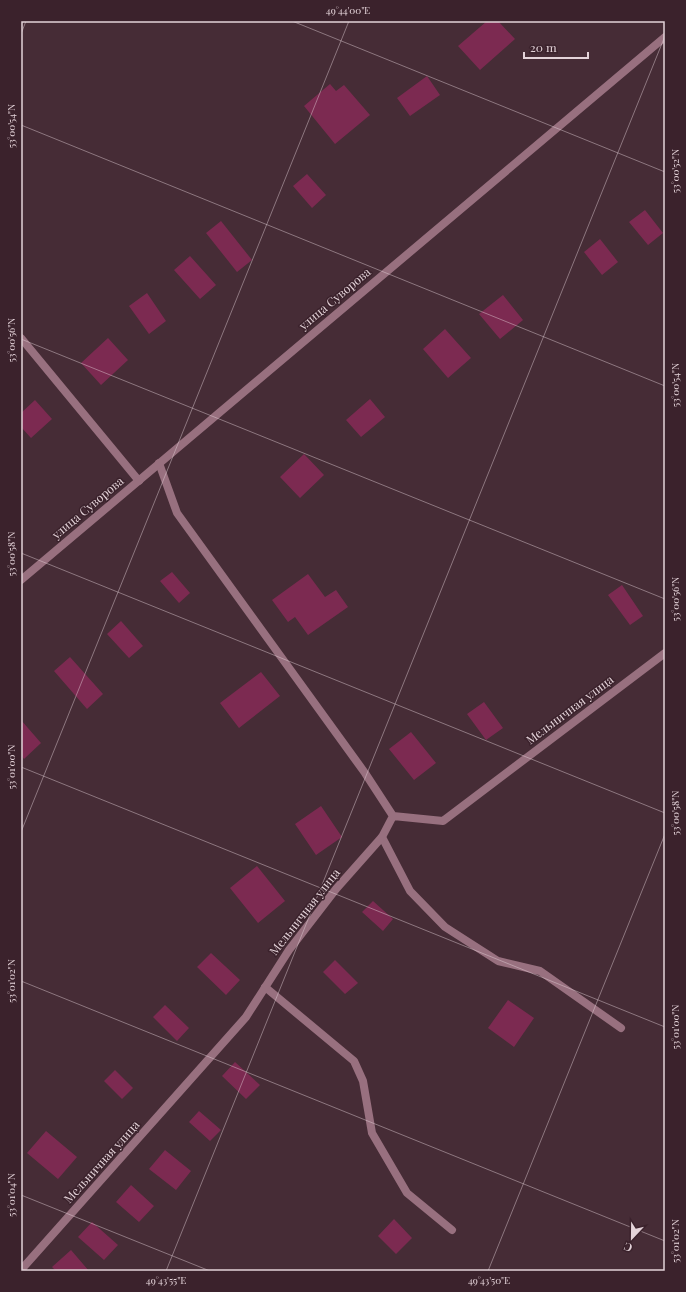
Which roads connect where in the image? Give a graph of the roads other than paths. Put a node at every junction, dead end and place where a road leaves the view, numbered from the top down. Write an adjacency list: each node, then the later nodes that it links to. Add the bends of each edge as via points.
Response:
1 (665, 37): 3 (street, улица Суворова)
2 (21, 338): 4 (street)
3 (159, 463): 4 (street, улица Суворова); 7 (street, via 177,513 365,773)
4 (139, 481): 5 (street, улица Суворова)
5 (21, 580)
6 (665, 653): 7 (street, Мельничная улица, via 443,821)
7 (393, 816): 8 (street, Мельничная улица)
8 (382, 838): 9 (street, Мельничная улица, via 336,889 289,950); 10 (street, via 410,891 445,927 498,962 540,971)
9 (265, 987): 11 (street, via 354,1061 363,1081 372,1133 407,1193); 12 (street, Мельничная улица, via 246,1017)
10 (621, 1028)
11 (452, 1230)
12 (21, 1270)

